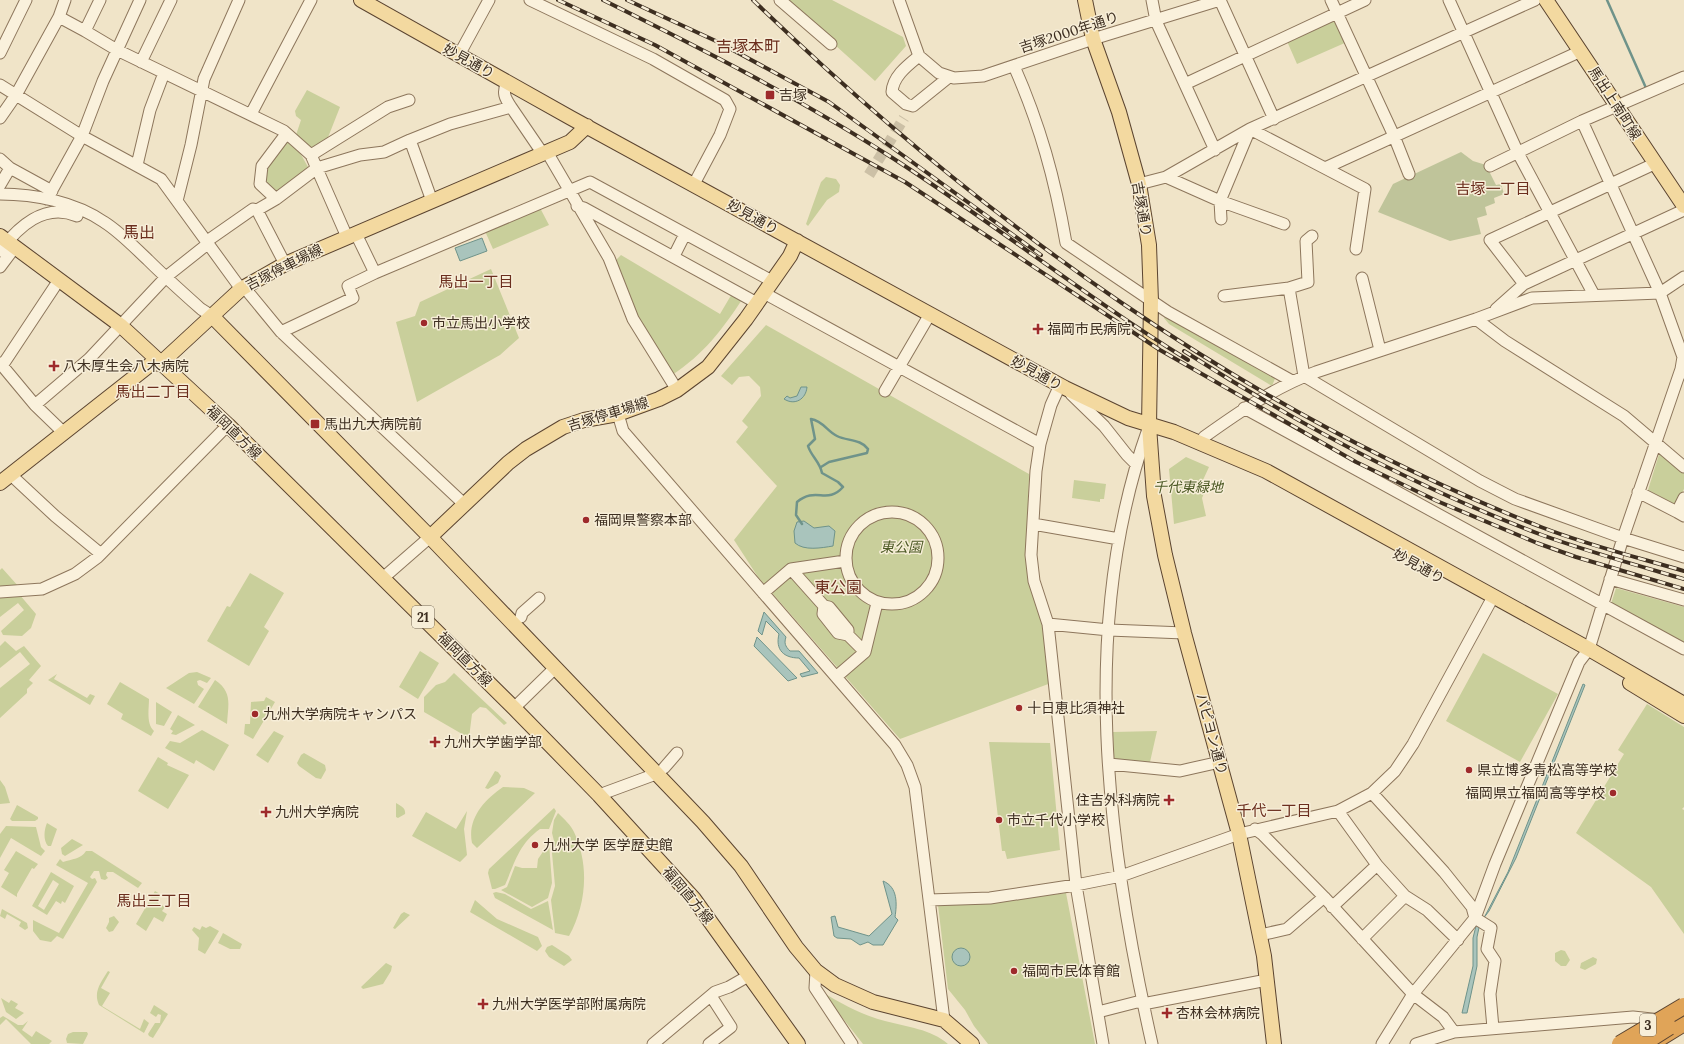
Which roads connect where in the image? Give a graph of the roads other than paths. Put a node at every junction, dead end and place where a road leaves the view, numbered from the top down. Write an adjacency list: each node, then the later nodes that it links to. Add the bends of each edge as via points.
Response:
1 (26, 0): 29 (street)
2 (65, 0): 22 (street)
3 (100, 0): 24 (street)
4 (140, 0): 28 (street)
5 (171, 0): 34 (street)
6 (239, 0): 43 (street, via 204,79)
7 (311, 0): 49 (street)
8 (361, 0): 31 (main road, 妙見通り)
9 (489, 0): 31 (street)
10 (530, 0): 72 (street, via 653,59 725,100 730,109)
11 (780, 0): 27 (street)
12 (899, 0): 32 (street)
13 (1085, 0): 26 (main road, 吉塚通り)
14 (1152, 0): 23 (street)
15 (1220, 0): 23 (street, 吉塚2000年通り); 33 (street)
16 (1331, 0): 21 (street)
17 (1365, 0): 21 (street)
18 (1449, 0): 25 (street)
19 (1535, 0): 25 (street)
20 (1546, 0): 30 (main road, 馬出上南町線)
21 (1337, 12): 33 (street); 38 (street)
22 (59, 17): 24 (street); 45 (street)
23 (1156, 21): 26 (street, 吉塚2000年通り); 41 (street)
24 (86, 31): 28 (street)
25 (1464, 32): 38 (street); 44 (street)
26 (1092, 39): 35 (street, 吉塚2000年通り); 73 (main road, 吉塚通り, via 1118,112)
27 (831, 44)
28 (117, 50): 34 (street); 56 (street)
29 (0, 52)
30 (1580, 52): 44 (street); 47 (main road, 馬出上南町線)
31 (459, 56): 40 (main road, 妙見通り)
32 (919, 56): 37 (street, via 939,73); 37 (street, via 892,84 892,92 906,104 913,106)
33 (1245, 56): 41 (street); 51 (street)
34 (141, 62): 36 (street)
35 (1014, 66): 37 (street, 吉塚2000年通り, via 983,76); 115 (street, via 1037,120 1053,175 1066,244)
36 (164, 74): 43 (street); 65 (street, via 150,110)
37 (949, 77)
38 (1366, 77): 51 (street); 57 (street)
39 (1684, 77): 47 (street)
40 (508, 82): 48 (street, via 504,91); 53 (main road, 妙見通り)
41 (1184, 84): 59 (street)
42 (0, 85): 45 (street)
43 (202, 90): 49 (street); 80 (street, via 182,189)
44 (1491, 92): 57 (street); 61 (street)
45 (16, 95): 50 (street); 56 (street)
46 (409, 100): 62 (street, via 388,107)
47 (1617, 106): 52 (street); 64 (main road, 馬出上南町線)
48 (511, 107): 58 (street, via 450,124); 60 (street)
49 (251, 114): 55 (street)
50 (0, 118)
51 (1274, 119): 54 (street)
52 (1582, 121): 61 (street); 74 (street)
53 (587, 126): 60 (main road, 吉塚停車場線, via 570,142); 72 (main road, 妙見通り)
54 (1250, 128): 59 (street); 69 (street); 82 (street)
55 (286, 134): 62 (street); 79 (street, via 262,166 260,184)
56 (82, 136): 65 (street); 78 (street)
57 (1394, 136): 69 (street); 70 (street)
58 (410, 140): 68 (street, via 384,152 360,155); 81 (street)
59 (1215, 150): 71 (street)
60 (545, 153): 76 (street); 81 (main road, 吉塚停車場線)
61 (1518, 153): 66 (street); 87 (street)
62 (311, 156): 68 (street)
63 (0, 159): 67 (street)
64 (1654, 164): 74 (street); 84 (main road, 馬出上南町線)
65 (137, 165): 80 (street, via 161,179)
66 (1490, 166)
67 (10, 168): 75 (street); 78 (street)
68 (317, 168): 79 (street); 93 (street)
69 (1325, 168): 98 (street, via 1365,189)
70 (1409, 174)
71 (1166, 177): 73 (street); 82 (street)
72 (694, 184): 95 (main road, 妙見通り)
73 (1139, 184): 115 (main road, 吉塚通り, via 1149,245)
74 (1611, 184): 87 (street); 91 (street)
75 (0, 185)
76 (568, 190): 83 (street); 92 (street, via 590,182); 103 (street)
77 (0, 194): 78 (street)
78 (50, 195): 89 (street)
79 (276, 199): 85 (street)
80 (177, 201): 96 (street)
81 (432, 201): 93 (main road, 吉塚停車場線)
82 (1220, 201): 88 (street); 90 (street)
83 (578, 206): 99 (street); 130 (street, via 609,258 633,319)
84 (1684, 206)
85 (257, 210): 96 (street, via 253,209); 101 (street)
86 (1684, 210): 91 (street)
87 (1550, 213): 100 (street); 108 (street, via 1490,240)
88 (1221, 219)
89 (104, 221): 97 (street, via 91,221 68,212 44,213 23,224); 104 (street)
90 (1284, 224)
91 (1632, 233): 100 (street); 112 (street)
92 (685, 234): 99 (street); 111 (street)
93 (352, 235): 101 (main road, 吉塚停車場線); 103 (street, via 359,240)
94 (1312, 236): 110 (street, via 1306,241 1308,282)
95 (797, 241): 111 (main road, 吉塚停車場線, via 790,256); 117 (main road, 妙見通り)
96 (208, 242): 104 (street); 109 (street)
97 (5, 244): 102 (street); 107 (main road, 福岡直方線 / 21)
98 (1356, 249)
99 (674, 256): 111 (street)
100 (1576, 260): 108 (street); 113 (street)
101 (285, 264): 109 (main road, 吉塚停車場線)
102 (0, 267)
103 (375, 273): 121 (street, via 348,286 353,298)
104 (166, 277): 118 (street); 120 (street)
105 (1684, 277): 112 (street)
106 (1362, 278): 122 (street)
107 (59, 280): 120 (main road, 福岡直方線 / 21); 124 (street)
108 (1524, 284): 116 (street)
109 (242, 288): 118 (main road, 吉塚停車場線); 121 (street)
110 (1289, 288): 114 (street); 127 (street)
111 (764, 292): 125 (street); 130 (main road, 吉塚停車場線, via 708,367)
112 (1660, 292): 113 (street); 126 (street, via 1683,357)
113 (1594, 295): 116 (street, via 1532,298)
114 (1224, 296)
115 (1151, 301): 128 (street); 136 (main road, 吉塚通り)
116 (1492, 312): 119 (street)
117 (930, 314): 125 (street); 129 (main road, 妙見通り)
118 (212, 316): 123 (main road, 吉塚停車場線); 149 (main road)
119 (1476, 319): 122 (street); 138 (street, via 1505,341 1624,416)
120 (120, 325): 123 (main road, 福岡直方線 / 21); 132 (street, via 89,359)
121 (281, 332): 146 (street)
122 (1380, 350): 127 (street)
123 (161, 363): 135 (main road, 福岡直方線 / 21); 137 (main road, 吉塚停車場線, via 151,364)
124 (1, 364): 132 (street)
125 (900, 366): 131 (street); 139 (street)
126 (1682, 371): 138 (street)
127 (1304, 376): 128 (street); 150 (street, via 1480,482 1515,499)
128 (1292, 381): 133 (street)
129 (1063, 387): 136 (main road, 妙見通り); 139 (street, via 1051,405); 141 (street, via 1104,426)
130 (677, 390): 134 (main road, 吉塚停車場線)
131 (886, 391)
132 (35, 405): 137 (street)
133 (1244, 408): 140 (street, via 1204,437); 164 (street)
134 (618, 414): 146 (main road, 吉塚停車場線, via 563,427 526,449); 159 (street, via 623,431)
135 (228, 426): 152 (street); 156 (main road, 福岡直方線 / 21)
136 (1149, 426): 140 (main road, 妙見通り, via 1174,432); 141 (street); 161 (main road, 妙見通り, via 1174,440 1263,479); 168 (main road, パピヨン通り, via 1154,496)
137 (64, 433): 143 (main road, 吉塚停車場線)
138 (1655, 442): 142 (street); 144 (street)
139 (1040, 444): 148 (street)
140 (1203, 444): 161 (main road, 妙見通り, via 1266,471)
141 (1136, 464): 151 (street)
142 (1684, 467)
143 (6, 479): 152 (street)
144 (1638, 492): 147 (street); 150 (street)
145 (1684, 498): 147 (street)
146 (464, 504): 149 (main road, 吉塚停車場線)
147 (1681, 514)
148 (1033, 524): 151 (street); 166 (street, via 1031,555 1034,582)
149 (430, 537): 156 (street); 172 (main road)
150 (1623, 538): 153 (street); 157 (street)
151 (1119, 539): 167 (street, via 1112,582)
152 (101, 554): 158 (street, via 76,574 42,589)
153 (1684, 557)
154 (846, 561): 155 (street); 163 (street, via 852,581 863,594); 163 (street, via 846,552 854,532 861,523 881,512 898,511 914,515 926,525 938,546 939,562 933,582 915,599 899,604)
155 (791, 569): 159 (street); 170 (street, via 824,606 829,607 848,630 848,635)
156 (383, 578): 175 (main road, 福岡直方線 / 21)
157 (1610, 579): 162 (street); 164 (street)
158 (0, 592)
159 (763, 593): 173 (street)
160 (539, 598): 165 (street, via 522,613)
161 (1491, 600): 171 (main road, 妙見通り); 181 (street, via 1413,744 1395,772)
162 (1684, 600)
163 (877, 603): 170 (street)
164 (1602, 605): 169 (street); 171 (street)
165 (521, 617)
166 (1048, 624): 167 (street); 188 (street)
167 (1109, 630): 168 (street); 179 (street, via 1106,666)
168 (1184, 633): 178 (main road, パピヨン通り)
169 (1684, 649)
170 (865, 652): 173 (street)
171 (1586, 652): 174 (main road, 妙見通り); 176 (main road, 妙見通り); 193 (street, via 1495,864)
172 (555, 668): 175 (street); 180 (main road)
173 (836, 677): 191 (street, via 895,745 907,765 915,787)
174 (1684, 704)
175 (514, 708): 182 (main road, 福岡直方線 / 21)
176 (1684, 716)
177 (677, 753): 180 (street)
178 (1220, 762): 179 (street, via 1180,772); 185 (main road, パピヨン通り)
179 (1109, 764): 187 (street)
180 (660, 771): 182 (street); 197 (main road, via 741,866 796,947)
181 (1372, 793): 183 (street); 193 (street, via 1449,878 1472,907)
182 (599, 795): 198 (main road, 福岡直方線 / 21, via 694,899)
183 (1338, 811): 184 (street); 186 (street)
184 (1255, 829): 185 (street); 190 (street)
185 (1239, 834): 187 (street); 194 (main road, パピヨン通り)
186 (1377, 865): 189 (street); 192 (street)
187 (1121, 876): 188 (street); 202 (street)
188 (1076, 885): 191 (street, via 990,898); 204 (street)
189 (1405, 896): 195 (street); 196 (street, via 1428,910)
190 (1324, 897): 192 (street); 194 (street, via 1287,929)
191 (929, 900): 206 (street)
192 (1332, 907): 195 (street)
193 (1475, 918): 196 (street); 209 (street, via 1491,928 1488,949 1495,961 1490,994)
194 (1260, 935): 199 (main road, パピヨン通り)
195 (1362, 939): 200 (street)
196 (1458, 940): 200 (street)
197 (816, 970): 206 (main road, via 835,985 873,1002); 214 (street, via 815,988)
198 (750, 975): 201 (street); 213 (main road, 福岡直方線 / 21)
199 (1267, 980): 202 (street); 218 (main road, パピヨン通り)
200 (1413, 994): 210 (street, via 1443,1017); 219 (street)
201 (711, 996): 211 (street); 212 (street, via 731,1028)
202 (1143, 1003): 204 (street, via 1137,1002); 217 (street)
203 (1684, 1006): 207 (highway, 3); 222 (highway, bridge); 223 (highway, bridge)
204 (1098, 1012): 216 (street)
205 (1684, 1017): 207 (street); 224 (highway, bridge)
206 (944, 1020): 215 (main road)
207 (1658, 1020): 209 (street, via 1633,1017); 221 (highway, 3)
208 (1684, 1023): 225 (highway, 3)
209 (1493, 1028): 210 (street)
210 (1454, 1032): 220 (street)
211 (660, 1042)
212 (709, 1044)
213 (798, 1044)
214 (852, 1044)
215 (972, 1044)
216 (1103, 1044)
217 (1152, 1044)
218 (1274, 1044)
219 (1382, 1044)
220 (1416, 1044)
221 (1612, 1044)
222 (1620, 1044)
223 (1623, 1044)
224 (1641, 1044)
225 (1649, 1044)

